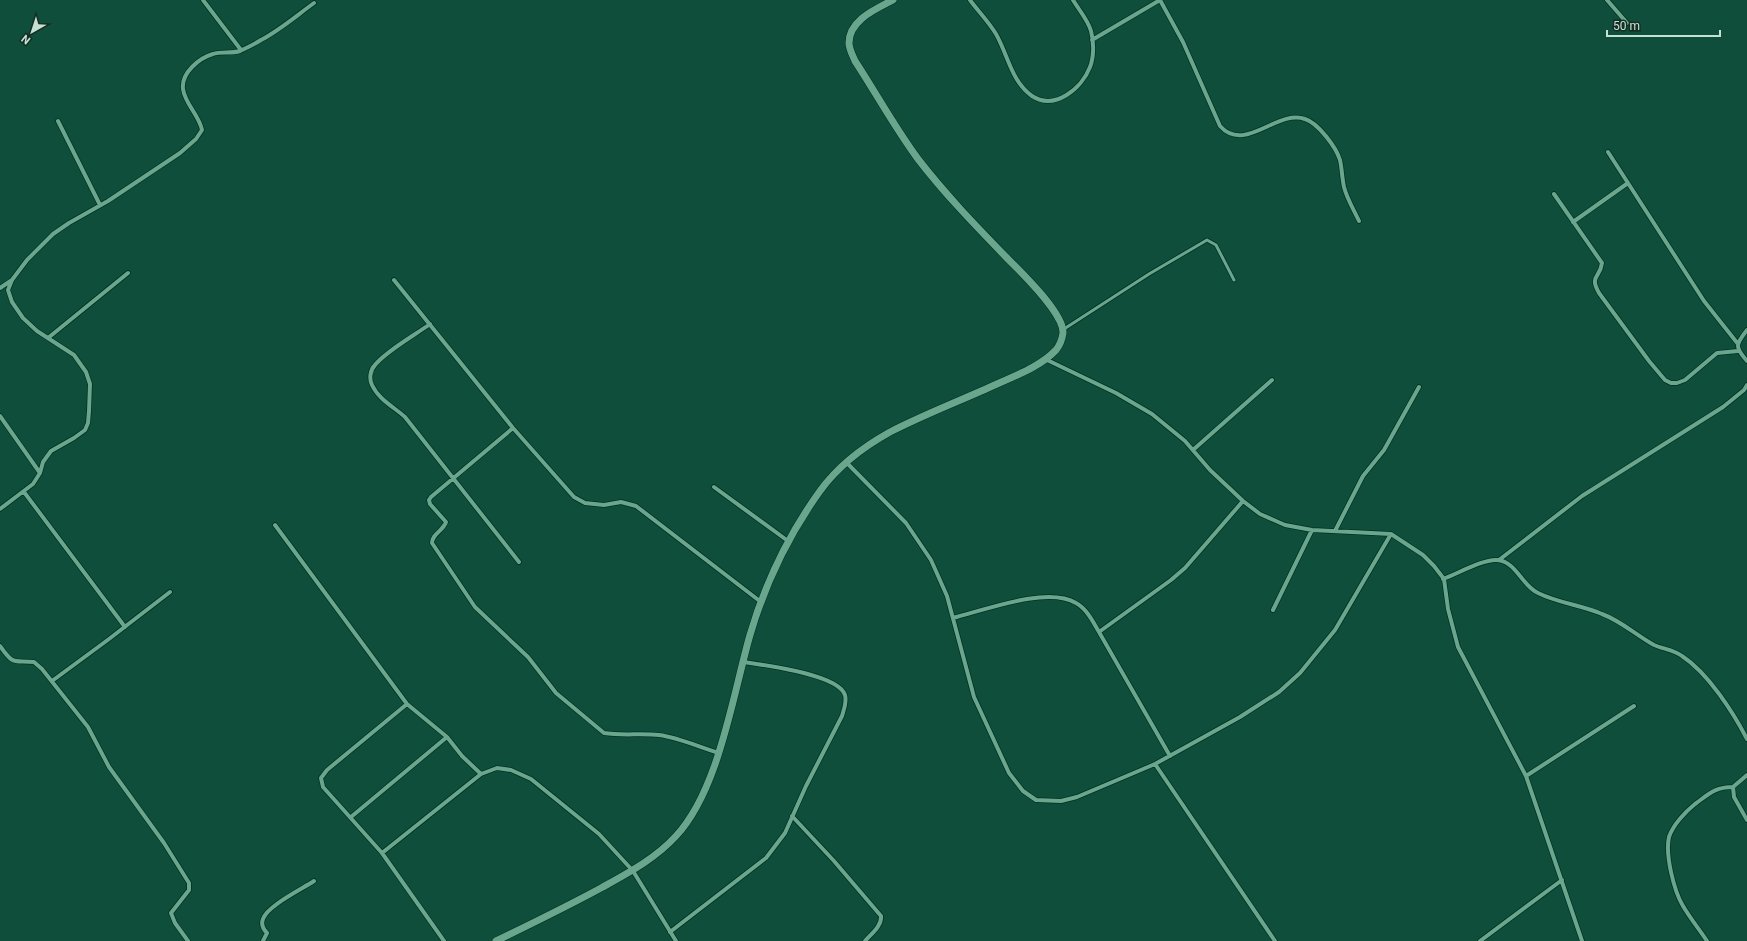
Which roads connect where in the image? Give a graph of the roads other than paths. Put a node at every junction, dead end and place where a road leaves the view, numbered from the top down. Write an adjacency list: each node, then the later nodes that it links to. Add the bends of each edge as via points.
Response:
1 (203, 0): 10 (street)
2 (893, 0): 24 (street, via 862,18 854,26 848,45 855,61 918,158 961,211 1042,295 1058,316)
3 (970, 0): 9 (street, via 996,34 1015,77 1033,96 1043,101 1064,96 1084,78 1093,57)
4 (1073, 0): 9 (street, via 1086,19)
5 (1160, 0): 9 (street); 16 (street, via 1183,42 1220,126 1231,135 1258,131 1286,118 1306,119 1318,127 1340,158 1344,187)
6 (1607, 0): 8 (street)
7 (314, 3): 10 (street, via 261,41)
8 (1627, 23)
9 (1092, 40)
10 (241, 50): 15 (street, via 214,53 203,58 192,67 184,79 183,88 188,102 201,123 202,130 196,139 180,153)
11 (58, 122): 15 (street)
12 (1608, 152): 13 (street)
13 (1628, 183): 17 (street); 27 (street, via 1704,302)
14 (1554, 194): 17 (street)
15 (100, 205): 19 (street, via 53,234 27,260)
16 (1359, 220)
17 (1573, 222): 28 (street, via 1602,263 1594,279 1599,293 1665,380 1677,383 1685,380 1718,353)
18 (128, 273): 26 (street)
19 (12, 280): 22 (street); 26 (street, via 8,290 12,302 23,318)
20 (394, 280): 23 (street)
21 (1234, 280): 24 (lane, via 1216,245 1207,240)
22 (0, 288)
23 (430, 324): 35 (street); 39 (street, via 374,365 370,374 371,384 382,399 405,417)
24 (1064, 329): 29 (street, via 1059,346)
25 (1747, 330): 27 (street)
26 (48, 338): 38 (street, via 74,355 86,372 90,384 89,411 88,423 84,430 51,451 43,462)
27 (1738, 344): 28 (street)
28 (1738, 351): 30 (street)
29 (1045, 359): 36 (street, via 1116,393 1146,411); 37 (street, via 891,432)
30 (1747, 361)
31 (1272, 380): 36 (street)
32 (1747, 385): 49 (street, via 1723,407 1582,496)
33 (1419, 386): 46 (street, via 1384,450 1363,476)
34 (0, 416): 38 (street)
35 (513, 428): 39 (street); 53 (street, via 574,497 585,503 604,505 621,502 636,506)
36 (1193, 450): 42 (street)
37 (846, 462): 48 (street, via 825,484); 55 (street, via 906,523 931,560 947,596)
38 (40, 473): 41 (street, via 34,484)
39 (453, 478): 50 (street); 65 (street, via 429,500 446,522 433,536 432,544 475,607 528,657 556,693 604,732 660,735)
40 (714, 487): 48 (street)
41 (24, 492): 43 (street); 56 (street)
42 (1243, 501): 45 (street, via 1260,514 1285,525); 57 (street, via 1185,568)
43 (0, 509)
44 (275, 525): 61 (street)
45 (1312, 530): 46 (street); 54 (street)
46 (1335, 531): 47 (street)
47 (1391, 534): 51 (street, via 1423,555); 66 (street, via 1335,630 1300,673 1279,692 1247,713)
48 (788, 541): 53 (street)
49 (1499, 560): 51 (street, via 1487,560); 64 (street, via 1512,566 1524,582 1537,593 1615,620 1655,645 1681,655 1726,702)
50 (519, 562)
51 (1444, 579): 70 (street, via 1448,609 1458,647)
52 (170, 592): 56 (street)
53 (761, 602): 59 (street)
54 (1273, 610)
55 (953, 618): 57 (street, via 1020,600 1051,596 1066,598 1078,604); 67 (street, via 974,697 1008,773 1023,791 1036,800 1061,801 1077,798)
56 (125, 627): 60 (street)
57 (1099, 632): 66 (street)
58 (0, 646): 60 (street, via 7,657 17,662 34,662)
59 (743, 662): 65 (street); 72 (street, via 801,671 835,685 844,694 846,704 842,716)
60 (52, 681): 80 (street, via 88,727 109,767 164,843 189,883 189,890 171,913)
61 (407, 704): 63 (street); 73 (street, via 327,770 321,778 323,787)
62 (1634, 706): 70 (street)
63 (447, 737): 68 (street); 73 (street)
64 (1747, 739)
65 (719, 753): 76 (street, via 706,786 679,833 660,852)
66 (1170, 756): 67 (street)
67 (1155, 764): 86 (street)
68 (481, 774): 75 (street); 76 (street, via 497,768 511,770 531,779 599,834)
69 (1747, 775): 71 (street)
70 (1526, 776): 77 (street)
71 (1733, 787): 74 (street, via 1734,797); 89 (street, via 1721,787 1689,809 1669,838 1674,884 1682,905)
72 (792, 816): 79 (street, via 785,833 766,858); 85 (street, via 881,916 882,921)
73 (351, 817): 75 (street)
74 (1747, 820)
75 (382, 853): 82 (street)
76 (633, 871): 79 (street); 83 (street)
77 (1562, 880): 87 (street); 88 (street)
78 (314, 881): 81 (street, via 269,910 263,918 262,924 267,933)
79 (670, 932): 84 (street)
80 (188, 941)
81 (263, 941)
82 (444, 941)
83 (496, 941)
84 (676, 941)
85 (865, 941)
86 (1274, 941)
87 (1480, 941)
88 (1582, 941)
89 (1707, 941)

